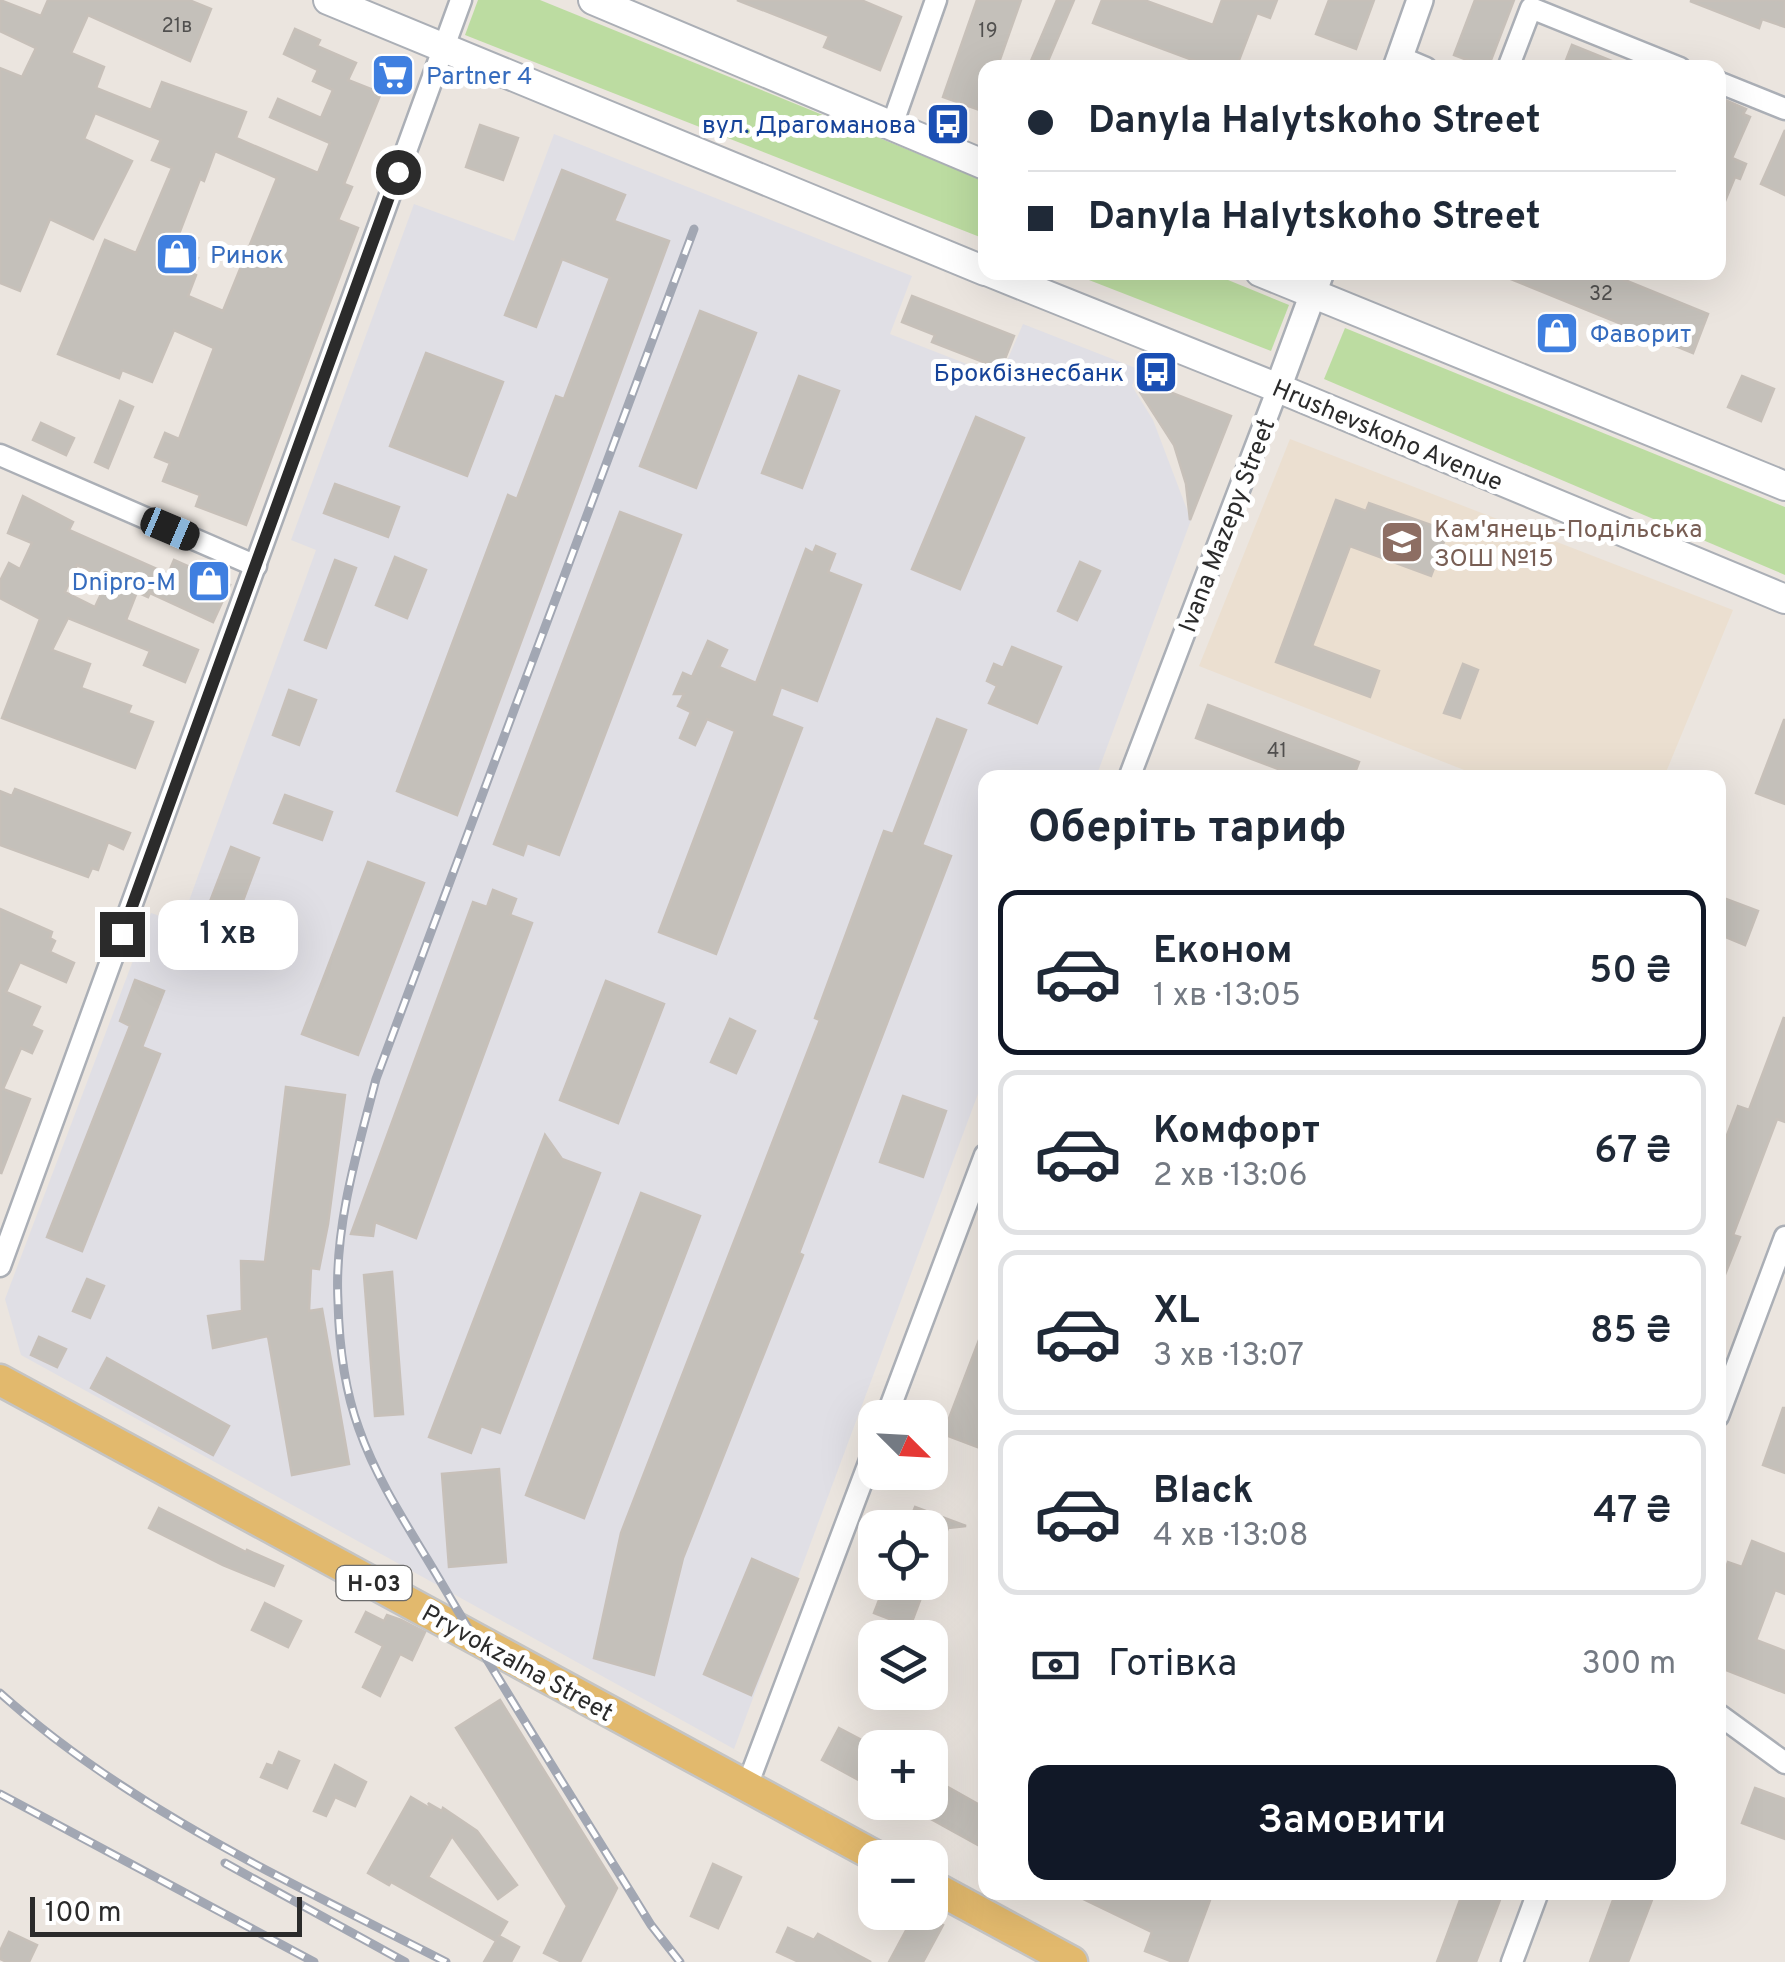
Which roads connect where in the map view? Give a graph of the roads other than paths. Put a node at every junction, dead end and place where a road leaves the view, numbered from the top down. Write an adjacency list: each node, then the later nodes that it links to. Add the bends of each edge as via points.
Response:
1 (328, 0): 6 (main road, Hrushevskoho Avenue)
2 (461, 0): 6 (street)
3 (593, 0): 12 (main road)
4 (936, 0): 12 (street)
5 (1420, 0): 7 (street)
6 (442, 49): 14 (main road, Hrushevskoho Avenue); 20 (street)
7 (1399, 60)
8 (1511, 60): 9 (street, via 1531,8)
9 (1660, 60)
10 (1726, 85): 11 (street)
11 (1785, 109)
12 (891, 128): 13 (main road)
13 (978, 162)
14 (978, 268)
15 (1007, 280): 17 (main road, Hrushevskoho Avenue)
16 (1317, 283): 17 (street, Ivana Mazepy Street); 19 (main road)
17 (1278, 388): 21 (main road, Hrushevskoho Avenue); 22 (street, Ivana Mazepy Street)
18 (0, 454): 20 (street)
19 (1785, 486)
20 (256, 566): 25 (street)
21 (1785, 598)
22 (1132, 770)
23 (978, 1175): 28 (street)
24 (1785, 1238): 27 (street)
25 (0, 1266)
26 (0, 1380): 32 (main road, Pryvokzalna Street / Н-03)
27 (1726, 1395)
28 (893, 1400)
29 (859, 1490): 32 (street)
30 (1726, 1720): 31 (street)
31 (1785, 1763)
32 (747, 1786): 33 (main road, Pryvokzalna Street / Н-03)
33 (858, 1847)
34 (948, 1895): 36 (main road)
35 (1535, 1900): 37 (street)
36 (1072, 1962)
37 (1512, 1962)

